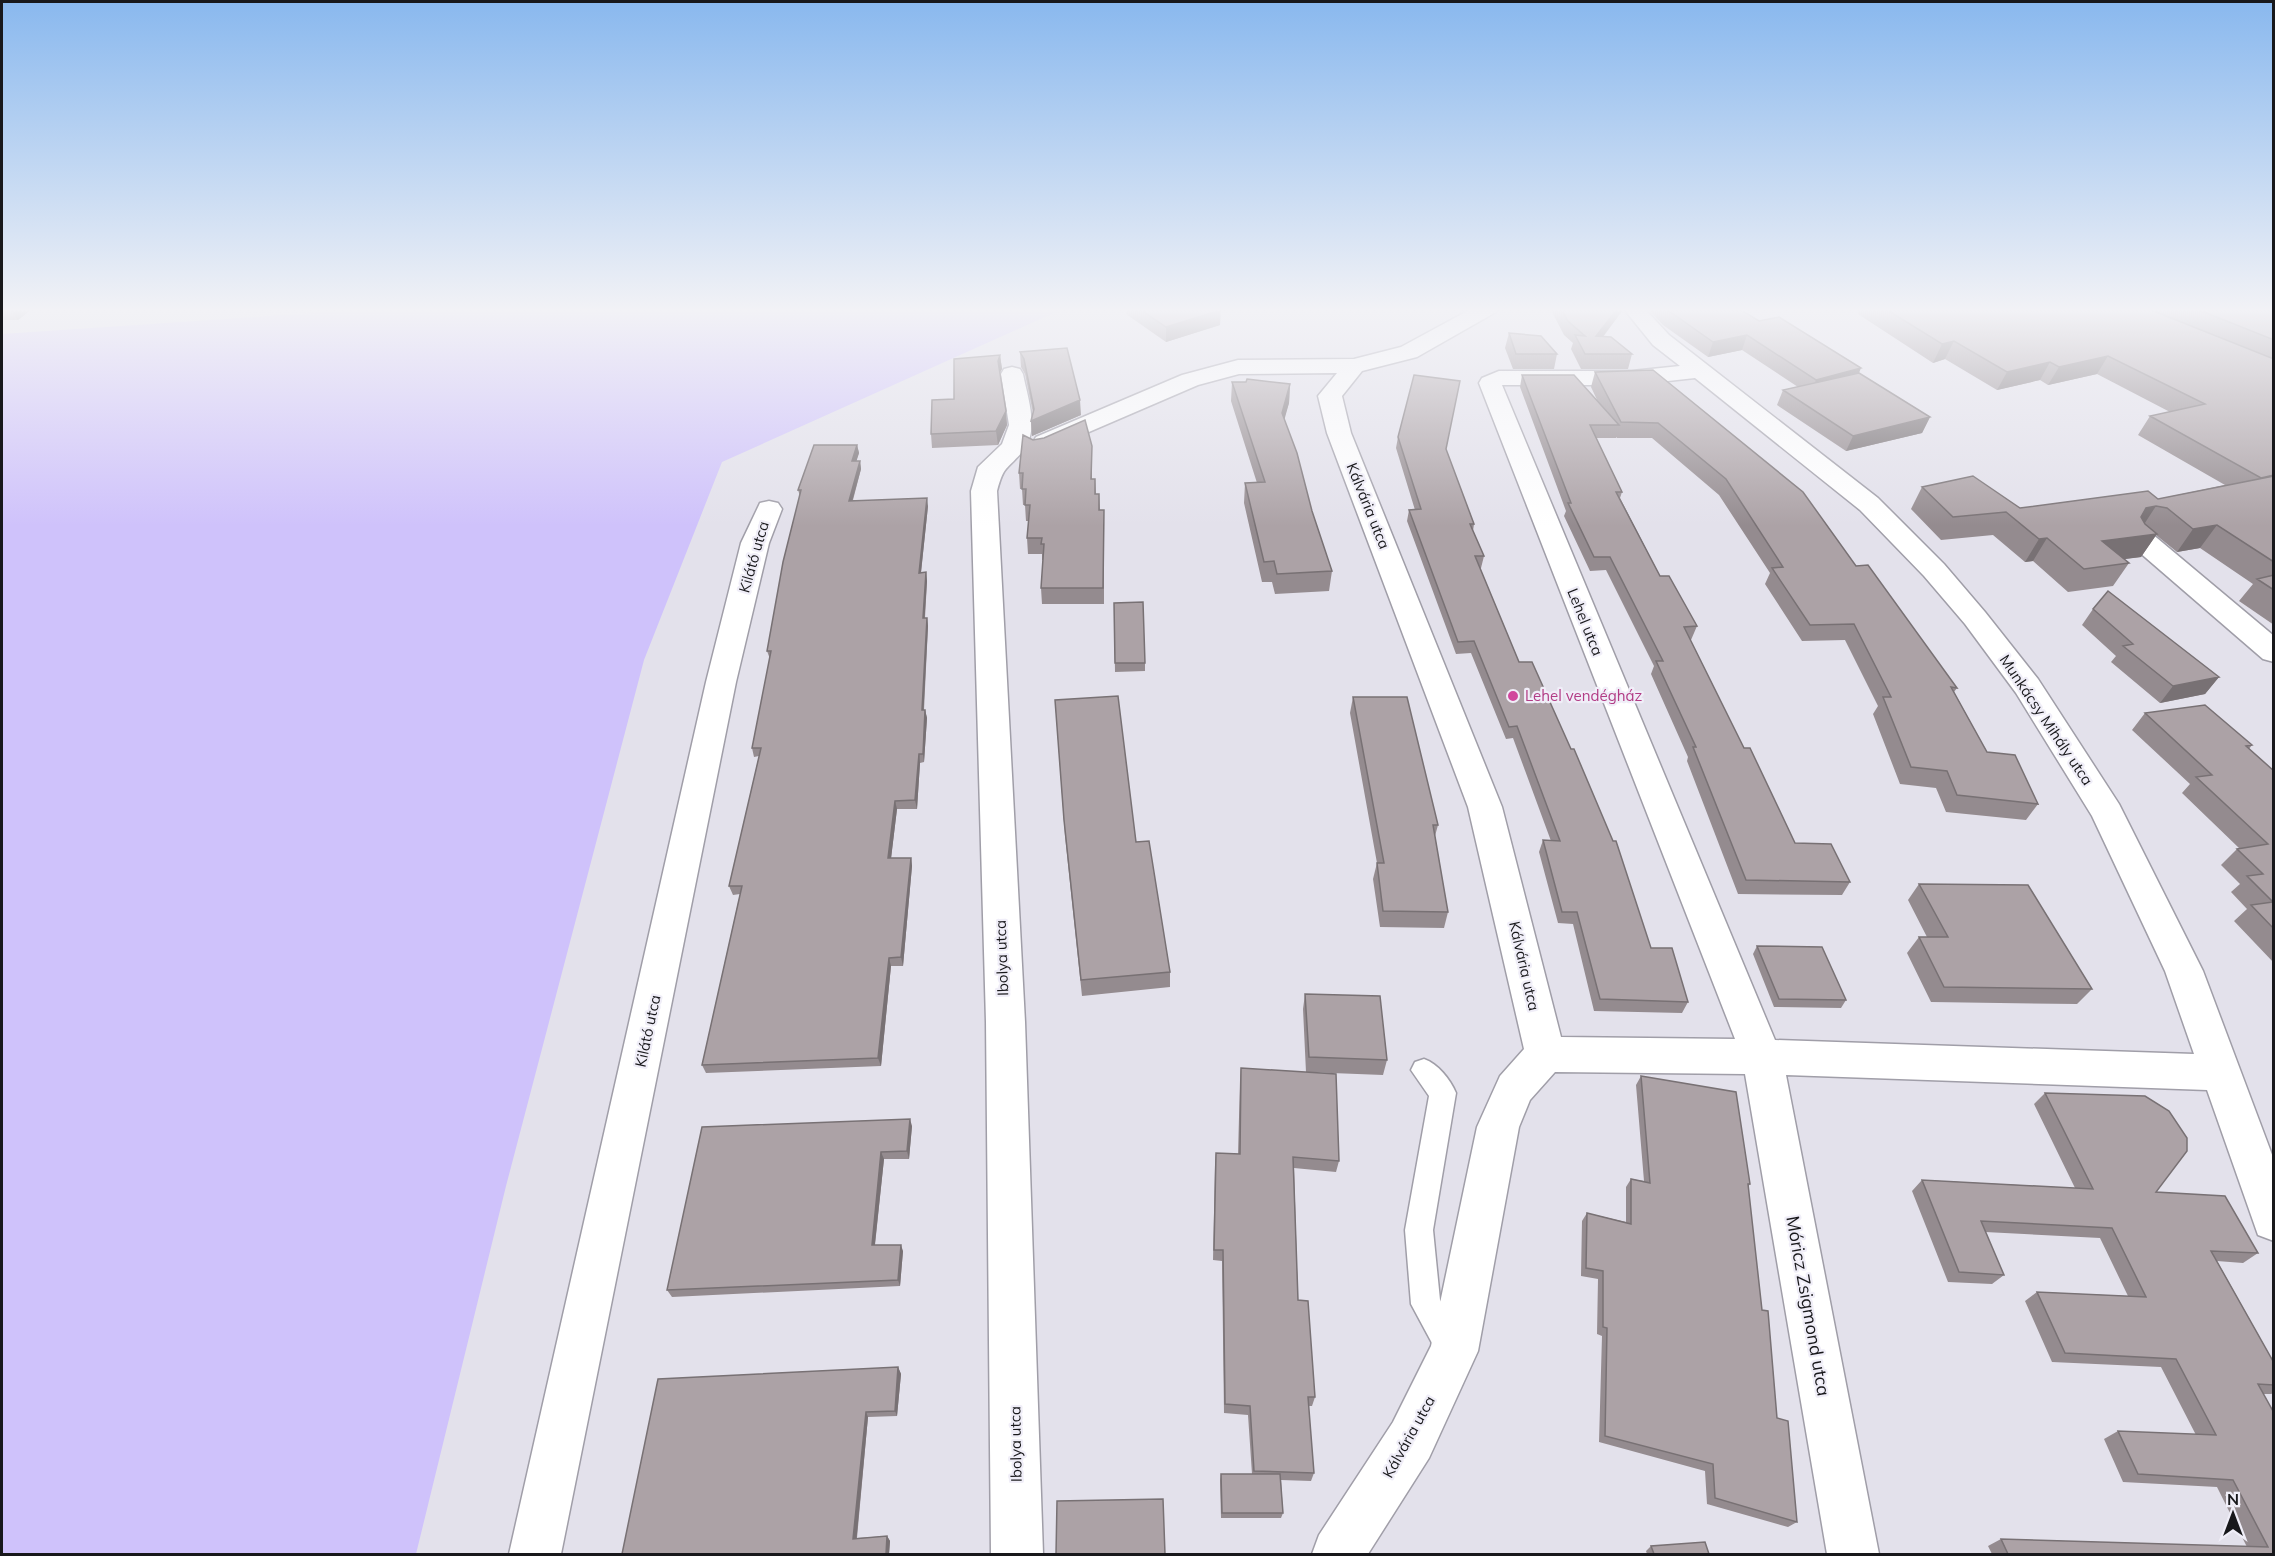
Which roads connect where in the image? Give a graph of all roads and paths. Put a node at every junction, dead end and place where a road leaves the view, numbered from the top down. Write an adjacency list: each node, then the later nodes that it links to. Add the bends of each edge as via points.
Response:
1 (1013, 381): 17 (street, Ibolya utca, via 1021,425 1013,447 991,467 984,491 1014,1309)
2 (1189, 381): 6 (street)
3 (1342, 381): 10 (street, Kálvária utca, via 1330,396 1339,433 1485,807)
4 (1494, 381): 11 (street, Lehel utca, via 1490,383)
5 (1711, 381): 13 (street, Munkácsy Mihály utca, via 1869,504 1934,570 2026,686 2107,813 2184,971)
6 (1035, 446)
7 (769, 509): 16 (street, Kilátó utca, via 755,543 721,682)
8 (2141, 539): 9 (street)
9 (2274, 652)
10 (1545, 1054): 11 (street); 15 (street, Kálvária utca, via 1514,1089 1498,1127)
11 (1762, 1057): 13 (street); 19 (street, Móricz Zsigmond utca)
12 (1424, 1070): 15 (lane, via 1443,1093 1419,1230 1426,1304)
13 (2222, 1073): 14 (street, Munkácsy Mihály utca)
14 (2274, 1220)
15 (1454, 1350): 18 (street, Kálvária utca, via 1411,1440)
16 (535, 1554)
17 (1017, 1554)
18 (1338, 1554)
19 (1853, 1554)

